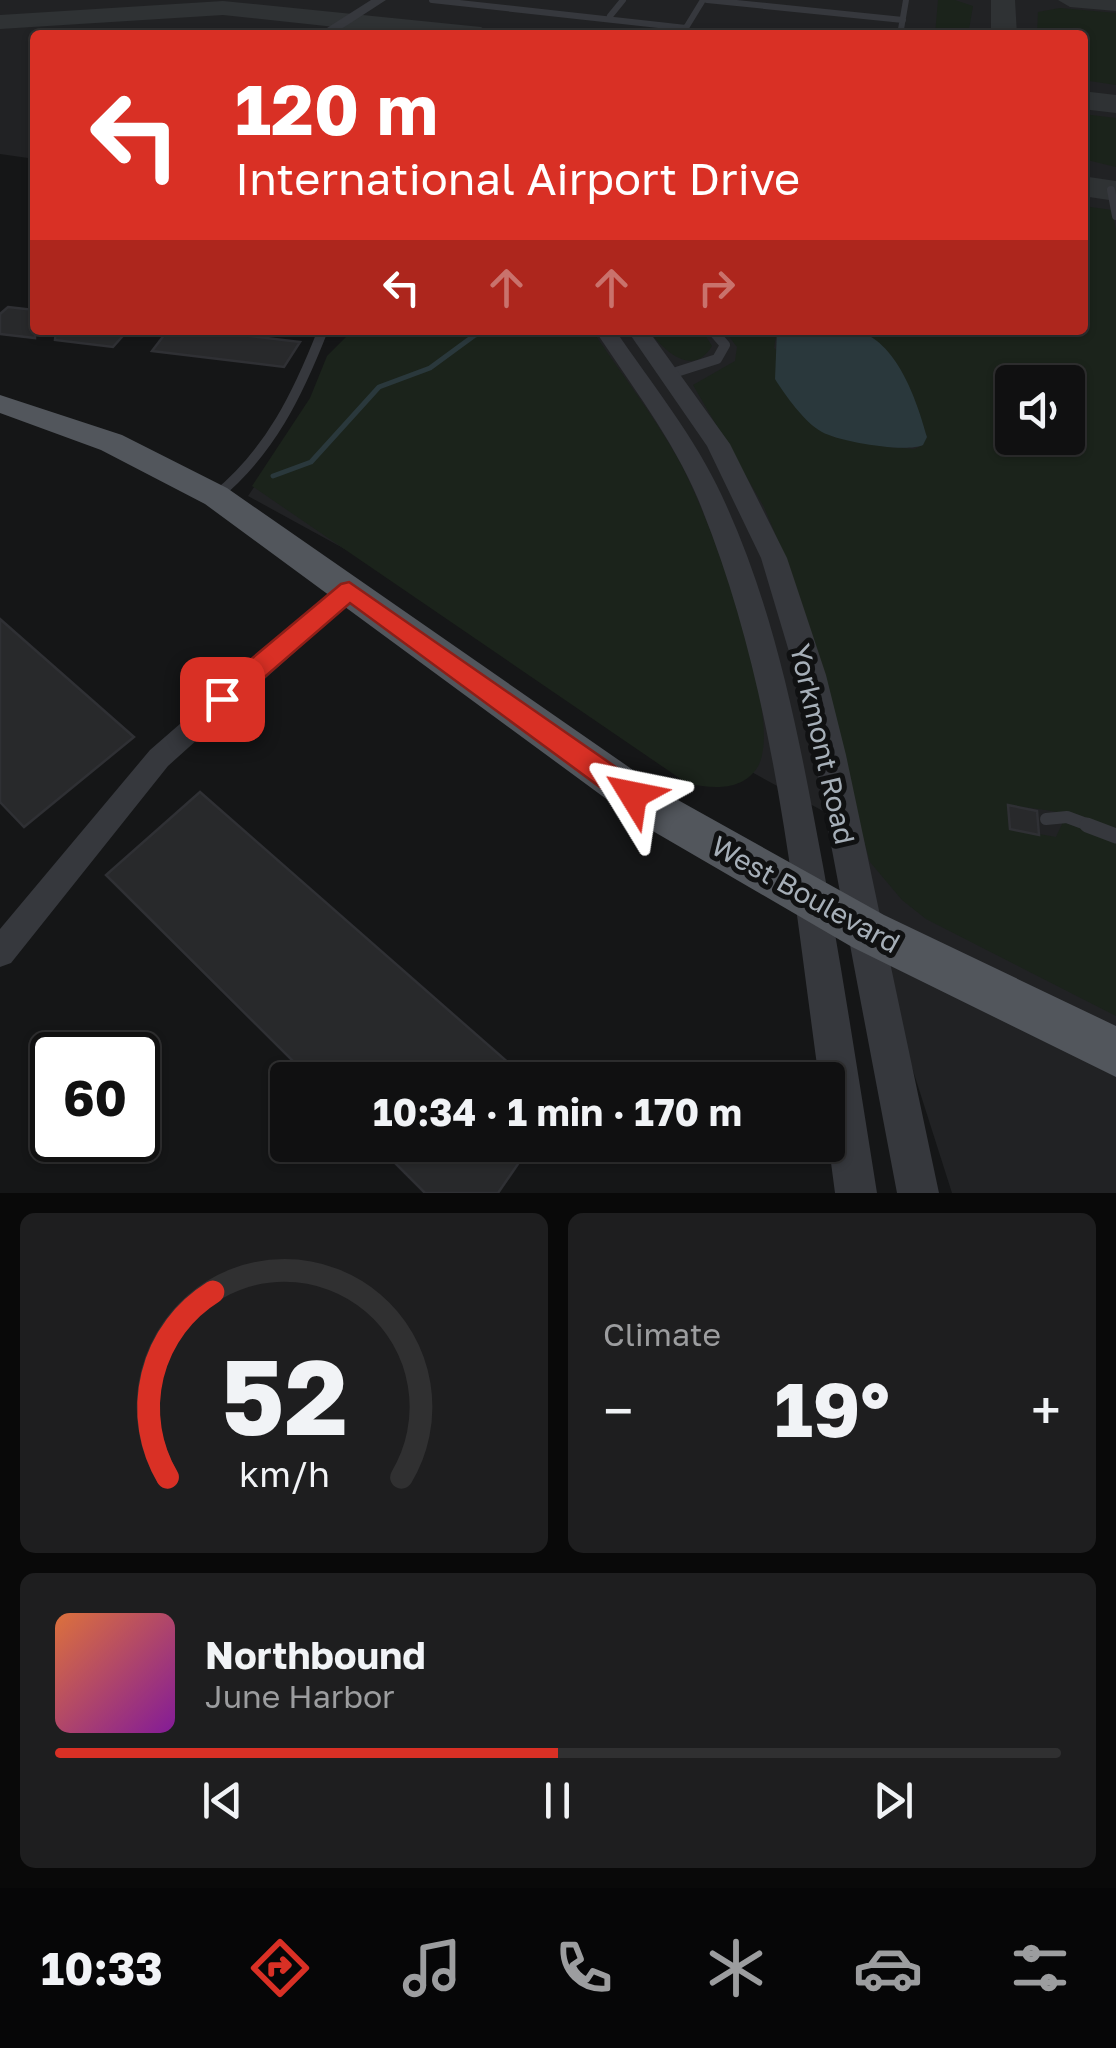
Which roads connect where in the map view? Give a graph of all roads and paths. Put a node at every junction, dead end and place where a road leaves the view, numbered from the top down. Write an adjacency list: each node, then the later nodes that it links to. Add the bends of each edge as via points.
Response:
1 (380, 0): 11 (street)
2 (396, 0): 12 (street)
3 (432, 0): 13 (lane)
4 (622, 0): 9 (lane)
5 (705, 0): 8 (lane); 14 (lane)
6 (804, 0): 8 (lane)
7 (906, 0): 10 (lane)
8 (790, 9): 10 (lane)
9 (610, 16)
10 (903, 20): 15 (lane)
11 (332, 30)
12 (348, 30)
13 (668, 30)
14 (685, 30)
15 (901, 30)
16 (1111, 190): 17 (lane)
17 (1116, 216)
18 (320, 335): 24 (lane, via 296,396 246,471)
19 (610, 335): 22 (street, Yorkmont Road)
20 (639, 335): 22 (street, Yorkmont Road)
21 (716, 335): 22 (lane, via 724,344 717,360)
22 (655, 377): 28 (street, Yorkmont Road, via 757,623); 29 (street, Yorkmont Road, via 718,444 774,558 811,675)
23 (0, 404): 24 (main road, West Boulevard, via 104,436)
24 (216, 496): 25 (main road, West Boulevard)
25 (349, 590): 28 (main road, West Boulevard, via 612,781); 30 (street, via 159,758)
26 (1046, 820): 27 (lane, via 1066,817)
27 (1116, 836)
28 (812, 899): 29 (main road, West Boulevard); 32 (street, Yorkmont Road)
29 (868, 931): 31 (main road, West Boulevard); 33 (street, Yorkmont Road)
30 (0, 952)
31 (1116, 1052)
32 (856, 1193)
33 (918, 1193)

